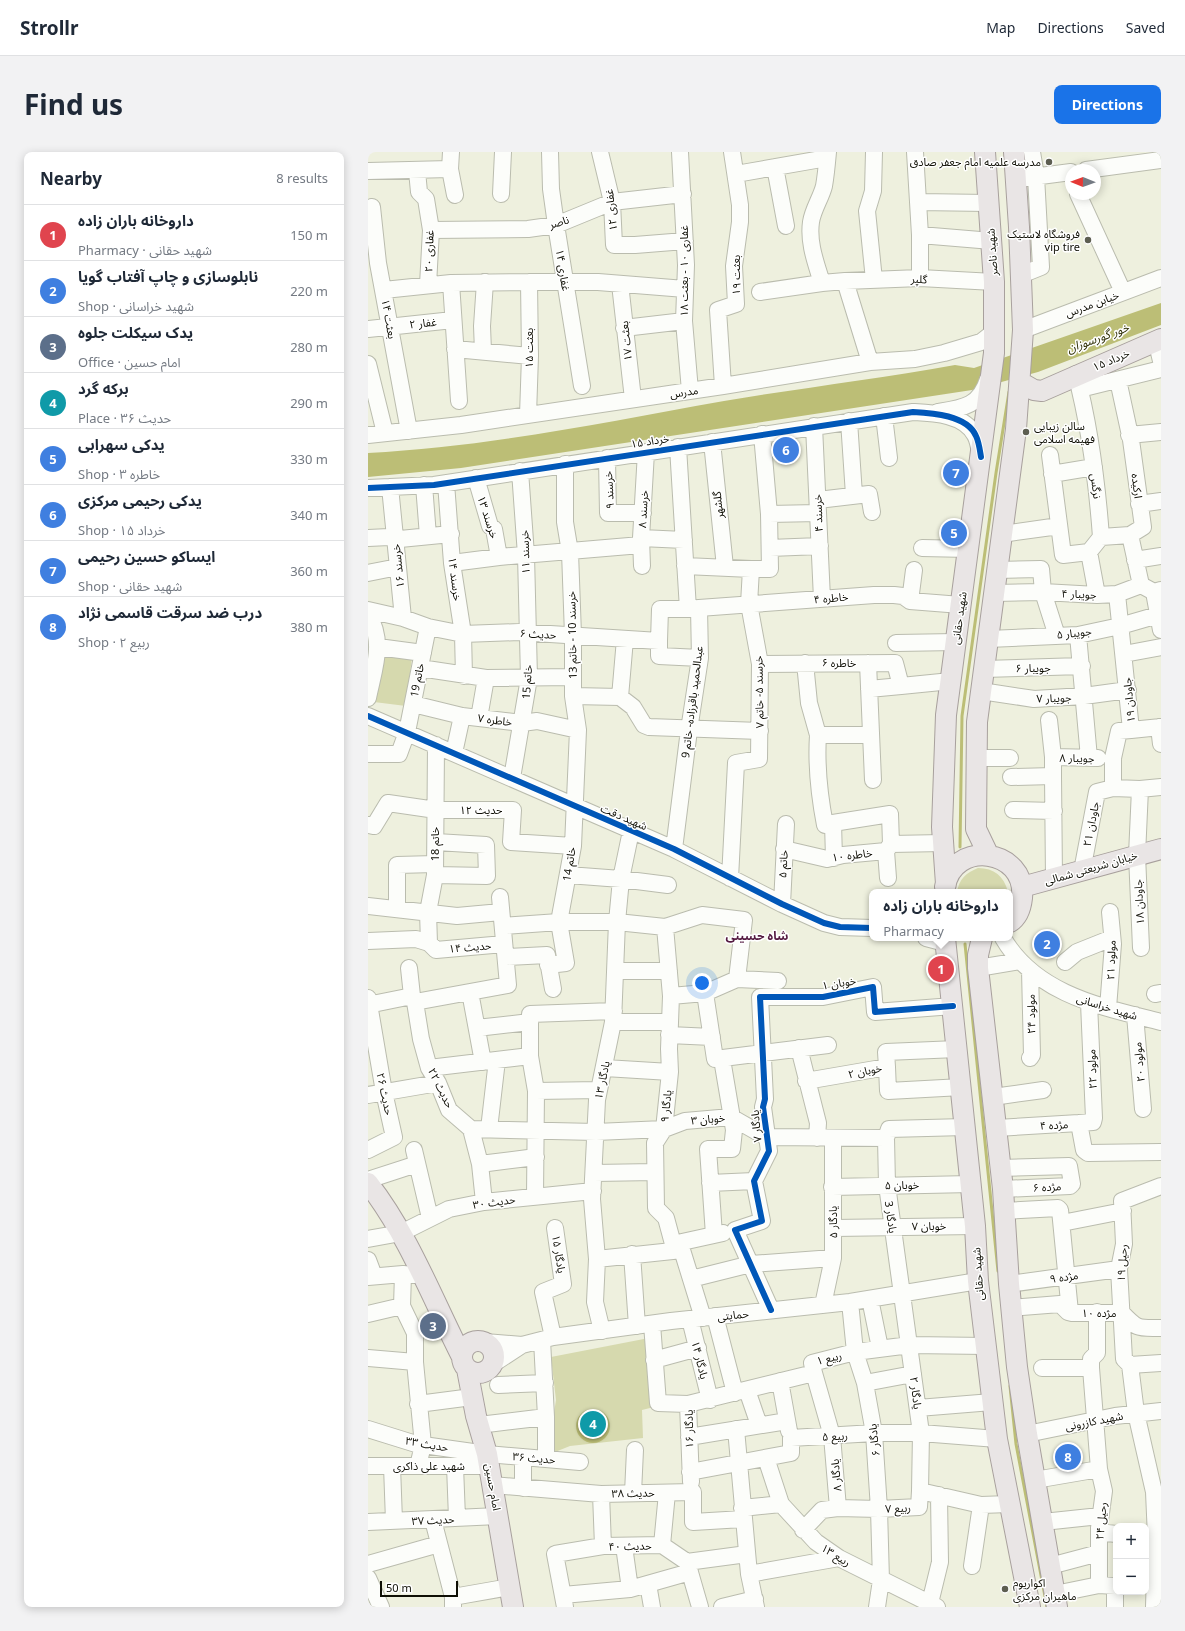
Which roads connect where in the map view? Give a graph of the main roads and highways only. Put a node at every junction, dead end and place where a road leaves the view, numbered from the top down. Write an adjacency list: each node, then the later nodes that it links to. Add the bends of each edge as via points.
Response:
1 (985, 162): 2 (main road, via 995,178 1002,178 1010,172); 3 (main road, شهید ناصر)
2 (1014, 164): 4 (main road)
3 (989, 207): 4 (main road, via 1006,199); 6 (main road, شهید ناصر, via 994,282)
4 (1018, 207): 7 (main road, via 1023,338)
5 (1159, 339): 8 (main road, ۱۵ خرداد)
6 (994, 356): 10 (main road, شهید حقانی, via 985,395 981,457 946,715)
7 (1020, 382): 8 (main road, via 1034,390 1042,391); 9 (main road)
8 (1072, 382): 9 (main road, via 1028,405)
9 (1016, 429): 11 (main road, via 977,722)
10 (945, 756): 11 (main road, via 952,764 972,761); 15 (main road, شهید حقانی, via 942,827)
11 (977, 756): 13 (main road, via 976,828)
12 (1161, 849): 14 (main road, خیابان شریعتی شمالی)
13 (988, 854): 14 (main road, via 1007,862 1015,870); 15 (main road, via 966,859 953,870)
14 (1022, 887): 16 (main road, via 1022,903)
15 (945, 888)
16 (1013, 918)
17 (939, 941): 20 (main road, شهید حقانی, via 953,1006)
18 (981, 941): 19 (main road, via 978,968)
19 (987, 1043): 20 (main road, via 978,1034 970,1034 963,1037); 27 (main road, via 1003,1189 1011,1308)
20 (957, 1049): 28 (main road, شهید حقانی, via 978,1281)
21 (370, 1189): 22 (main road, via 401,1233 424,1276)
22 (439, 1312): 23 (main road); 24 (main road, امام حسین)
23 (482, 1342): 24 (main road, via 467,1346); 25 (main road, via 494,1351)
24 (464, 1363): 25 (main road, via 478,1374); 26 (main road, امام حسین)
25 (494, 1373): 26 (main road)
26 (476, 1412): 30 (main road, امام حسین, via 488,1460)
27 (1027, 1434): 28 (main road); 29 (main road)
28 (997, 1439): 31 (main road, شهید حقانی)
29 (1056, 1601)
30 (513, 1607)
31 (1030, 1607)

